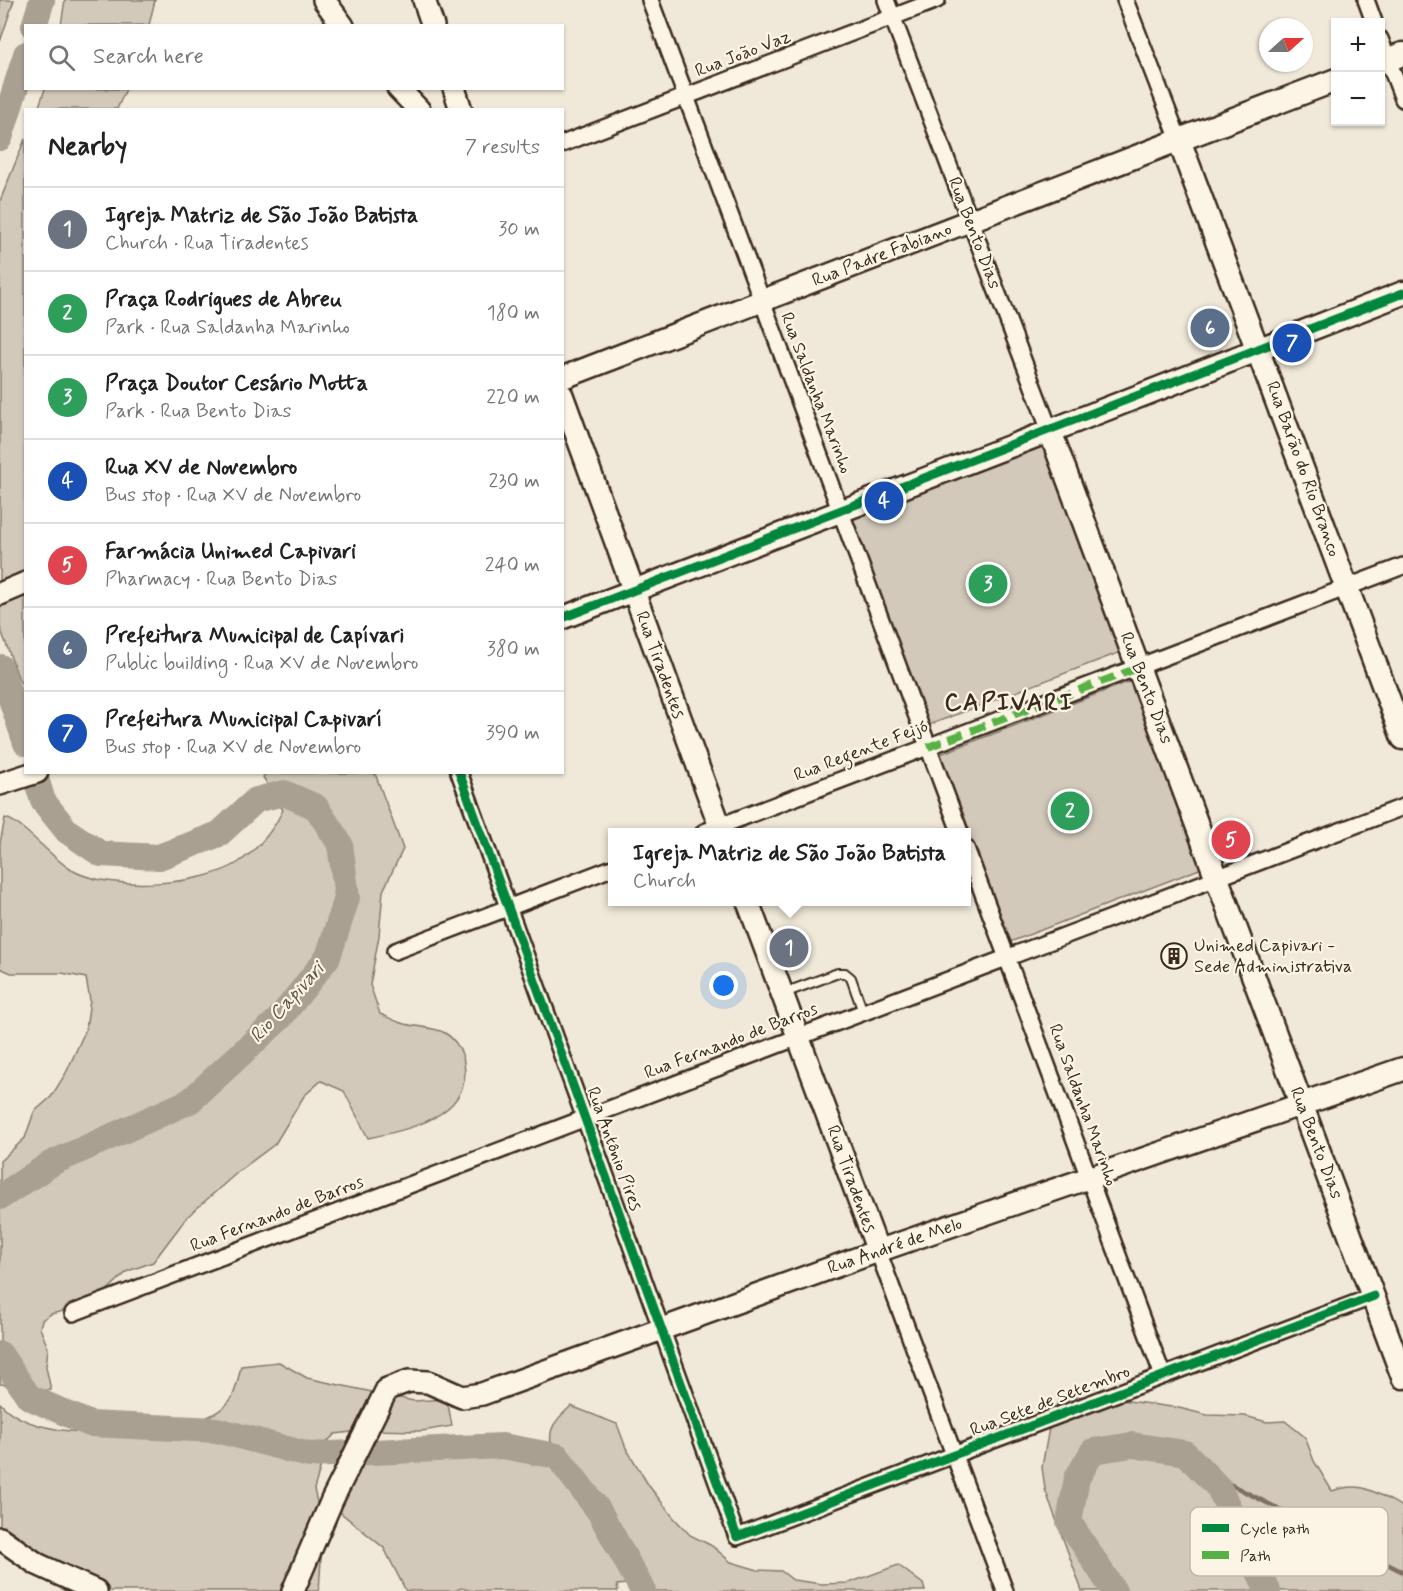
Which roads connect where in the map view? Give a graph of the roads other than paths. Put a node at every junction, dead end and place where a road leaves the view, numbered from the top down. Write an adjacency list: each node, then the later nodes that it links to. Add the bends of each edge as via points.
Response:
1 (324, 0): 10 (street)
2 (424, 0): 11 (street)
3 (650, 0): 16 (street, Rua Saldanha Marinho)
4 (886, 0): 8 (street, Rua Bento Dias)
5 (937, 0): 8 (street, Rua João Vaz)
6 (1125, 0): 20 (street, Rua Barão do Rio Branco)
7 (1366, 0): 9 (street)
8 (892, 17): 16 (street, Rua João Vaz); 22 (street, Rua Bento Dias)
9 (1373, 18)
10 (342, 24)
11 (432, 24)
12 (1388, 54): 17 (street)
13 (1331, 82): 20 (main road, Rua Padre Fabiano)
14 (401, 90): 18 (street)
15 (455, 90): 19 (street)
16 (686, 97): 21 (street, Rua João Vaz); 24 (street, Rua Saldanha Marinho)
17 (1403, 99)
18 (417, 108)
19 (460, 108)
20 (1179, 140): 22 (street, Rua Padre Fabiano); 25 (main road, Rua Barão do Rio Branco)
21 (564, 143)
22 (970, 221): 24 (street, Rua Padre Fabiano); 28 (street, Rua Bento Dias)
23 (1403, 292): 25 (main road)
24 (761, 301): 26 (street, Rua Padre Fabiano); 29 (street, Rua Saldanha Marinho)
25 (1258, 348): 28 (main road); 32 (main road, Rua Barão do Rio Branco)
26 (564, 377)
27 (564, 401): 33 (street, Rua Tiradentes)
28 (1050, 431): 29 (street); 36 (main road, Rua Bento Dias)
29 (840, 512): 33 (street); 38 (street, Rua Saldanha Marinho)
30 (1403, 566): 32 (street, Rua Regente Feijó)
31 (24, 584): 34 (street)
32 (1347, 587): 36 (street, Rua Regente Feijó); 37 (main road, Rua Barão do Rio Branco)
33 (632, 591): 35 (street); 43 (street, Rua Tiradentes)
34 (0, 594)
35 (564, 617)
36 (1138, 668): 38 (street, Rua Regente Feijó); 48 (main road, Rua Bento Dias)
37 (1403, 738)
38 (928, 747): 44 (street, Rua Regente Feijó); 45 (street, Rua Saldanha Marinho)
39 (31, 774): 41 (street)
40 (460, 774): 50 (street, Rua Antônio Pires)
41 (4, 783)
42 (1403, 807): 48 (street, Rua Fernando de Barros)
43 (714, 828)
44 (720, 828)
45 (958, 828)
46 (971, 861): 52 (street, Rua Saldanha Marinho)
47 (608, 870): 50 (street)
48 (1217, 879): 52 (street, Rua Fernando de Barros); 57 (main road, Rua Bento Dias)
49 (750, 906): 53 (street, Rua Tiradentes)
50 (508, 907): 51 (street); 58 (street, Rua Antônio Pires)
51 (395, 951)
52 (1007, 958): 54 (street, Rua Fernando de Barros); 59 (street, Rua Saldanha Marinho)
53 (783, 994): 54 (lane, via 845,973 851,978); 55 (street, Rua Tiradentes)
54 (863, 1012): 55 (street, Rua Fernando de Barros)
55 (798, 1037): 58 (street, Rua Fernando de Barros); 60 (street, Rua Tiradentes)
56 (1403, 1069): 57 (main road, Rua André de Melo)
57 (1302, 1104): 59 (street, Rua André de Melo); 61 (main road, Rua Bento Dias)
58 (584, 1117): 62 (street, Rua Fernando de Barros); 63 (street, Rua Antônio Pires)
59 (1089, 1178): 60 (street, Rua André de Melo); 64 (street, Rua Saldanha Marinho)
60 (878, 1251): 63 (street, Rua André de Melo); 66 (street, Rua Tiradentes)
61 (1374, 1296): 64 (street, Rua Sete de Setembro); 65 (main road, Rua Bento Dias)
62 (73, 1313)
63 (662, 1329): 67 (street, Rua Antônio Pires); 70 (street, Rua André de Melo, via 482,1394 462,1397 429,1382 409,1381 387,1389 332,1500)
64 (1163, 1376): 66 (street, Rua Sete de Setembro)
65 (1403, 1377)
66 (954, 1455): 67 (street, Rua Sete de Setembro); 71 (street, Rua Tiradentes)
67 (737, 1537)
68 (0, 1538): 69 (street, via 37,1564)
69 (96, 1591)
70 (293, 1591)
71 (1005, 1591)

